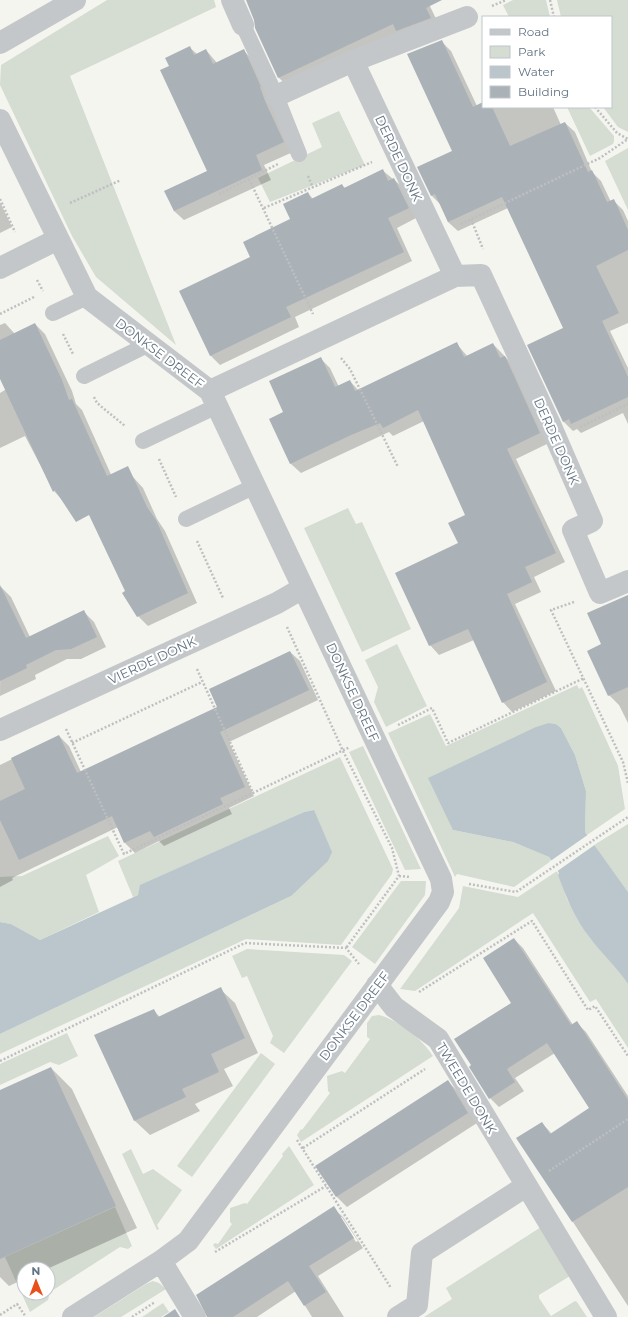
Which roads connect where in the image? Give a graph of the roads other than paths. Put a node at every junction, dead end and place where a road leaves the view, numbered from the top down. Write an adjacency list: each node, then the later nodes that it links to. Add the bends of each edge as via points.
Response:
1 (75, 0): 5 (street)
2 (232, 0): 4 (street)
3 (468, 17): 6 (street)
4 (243, 25): 7 (lane)
5 (0, 43)
6 (353, 61): 7 (street); 12 (street, DERDE DONK)
7 (276, 96): 9 (lane)
8 (0, 120): 10 (street, DONKSE DREEF)
9 (299, 154)
10 (58, 239): 11 (street); 13 (street, DONKSE DREEF)
11 (0, 268)
12 (455, 276): 17 (street, DERDE DONK); 21 (street, DERDE DONK, via 481,275 556,438 592,521 572,530 600,593)
13 (87, 297): 14 (lane); 15 (street, DONKSE DREEF)
14 (53, 313)
15 (149, 344): 16 (lane); 17 (street, DONKSE DREEF)
16 (84, 376)
17 (214, 398): 18 (lane); 19 (street, DONKSE DREEF)
18 (143, 441)
19 (255, 486): 20 (lane); 22 (street, DONKSE DREEF)
20 (186, 519)
21 (628, 581)
22 (303, 588): 23 (street, VIERDE DONK, via 277,603); 24 (street, DONKSE DREEF, via 441,879 443,892 439,902)
23 (0, 730)
24 (377, 985): 25 (street, TWEEDE DONK, via 394,1007 438,1039); 26 (street, DONKSE DREEF, via 188,1240)
25 (526, 1186): 27 (street, via 422,1253 417,1305); 30 (street, TWEEDE DONK)
26 (161, 1261): 28 (street, DONKSE DREEF); 29 (street)
27 (402, 1314)
28 (73, 1317)
29 (195, 1317)
30 (606, 1317)

